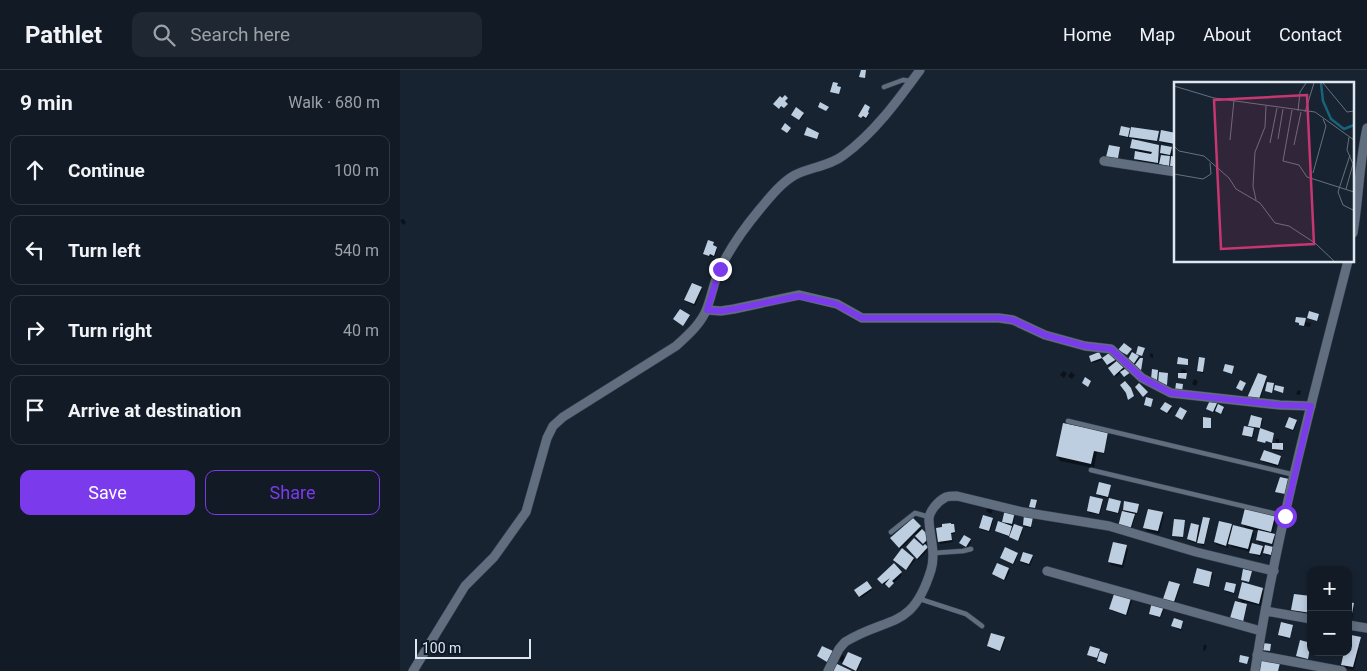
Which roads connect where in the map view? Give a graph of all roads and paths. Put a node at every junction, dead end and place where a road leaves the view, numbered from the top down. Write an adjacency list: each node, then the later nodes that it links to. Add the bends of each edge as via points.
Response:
1 (920, 70): 2 (street)
2 (912, 81): 3 (lane, via 903,80); 10 (street, via 878,123 843,156 796,174 766,203 720,269)
3 (884, 86)
4 (1367, 128): 7 (street)
5 (1104, 162): 6 (street)
6 (1174, 172)
7 (1356, 200): 8 (street)
8 (1354, 222)
9 (1348, 262): 11 (street)
10 (707, 310): 11 (street, via 721,311 799,296 836,304 862,318 1013,320 1045,335 1111,349 1142,378 1171,393); 30 (street, via 676,346 553,426 526,512 494,557 465,586)
11 (1311, 406): 14 (street)
12 (1068, 421): 14 (lane)
13 (1091, 470): 15 (lane)
14 (1295, 475): 15 (street)
15 (1285, 516): 21 (street)
16 (929, 517): 17 (lane, via 915,514); 19 (street); 21 (street, via 935,506 947,496 957,496 1022,512 1109,526)
17 (891, 532)
18 (971, 549): 19 (lane)
19 (934, 553): 22 (street)
20 (1047, 570): 28 (street)
21 (1274, 571): 23 (street)
22 (920, 599): 25 (lane, via 966,614); 31 (street, via 902,617 845,642)
23 (1266, 611): 24 (street); 28 (street)
24 (1307, 618)
25 (982, 626)
26 (1352, 626): 27 (street)
27 (1367, 628)
28 (1261, 631): 29 (street)
29 (1257, 654): 32 (street); 33 (street)
30 (413, 671)
31 (828, 671)
32 (1255, 671)
33 (1342, 671)

